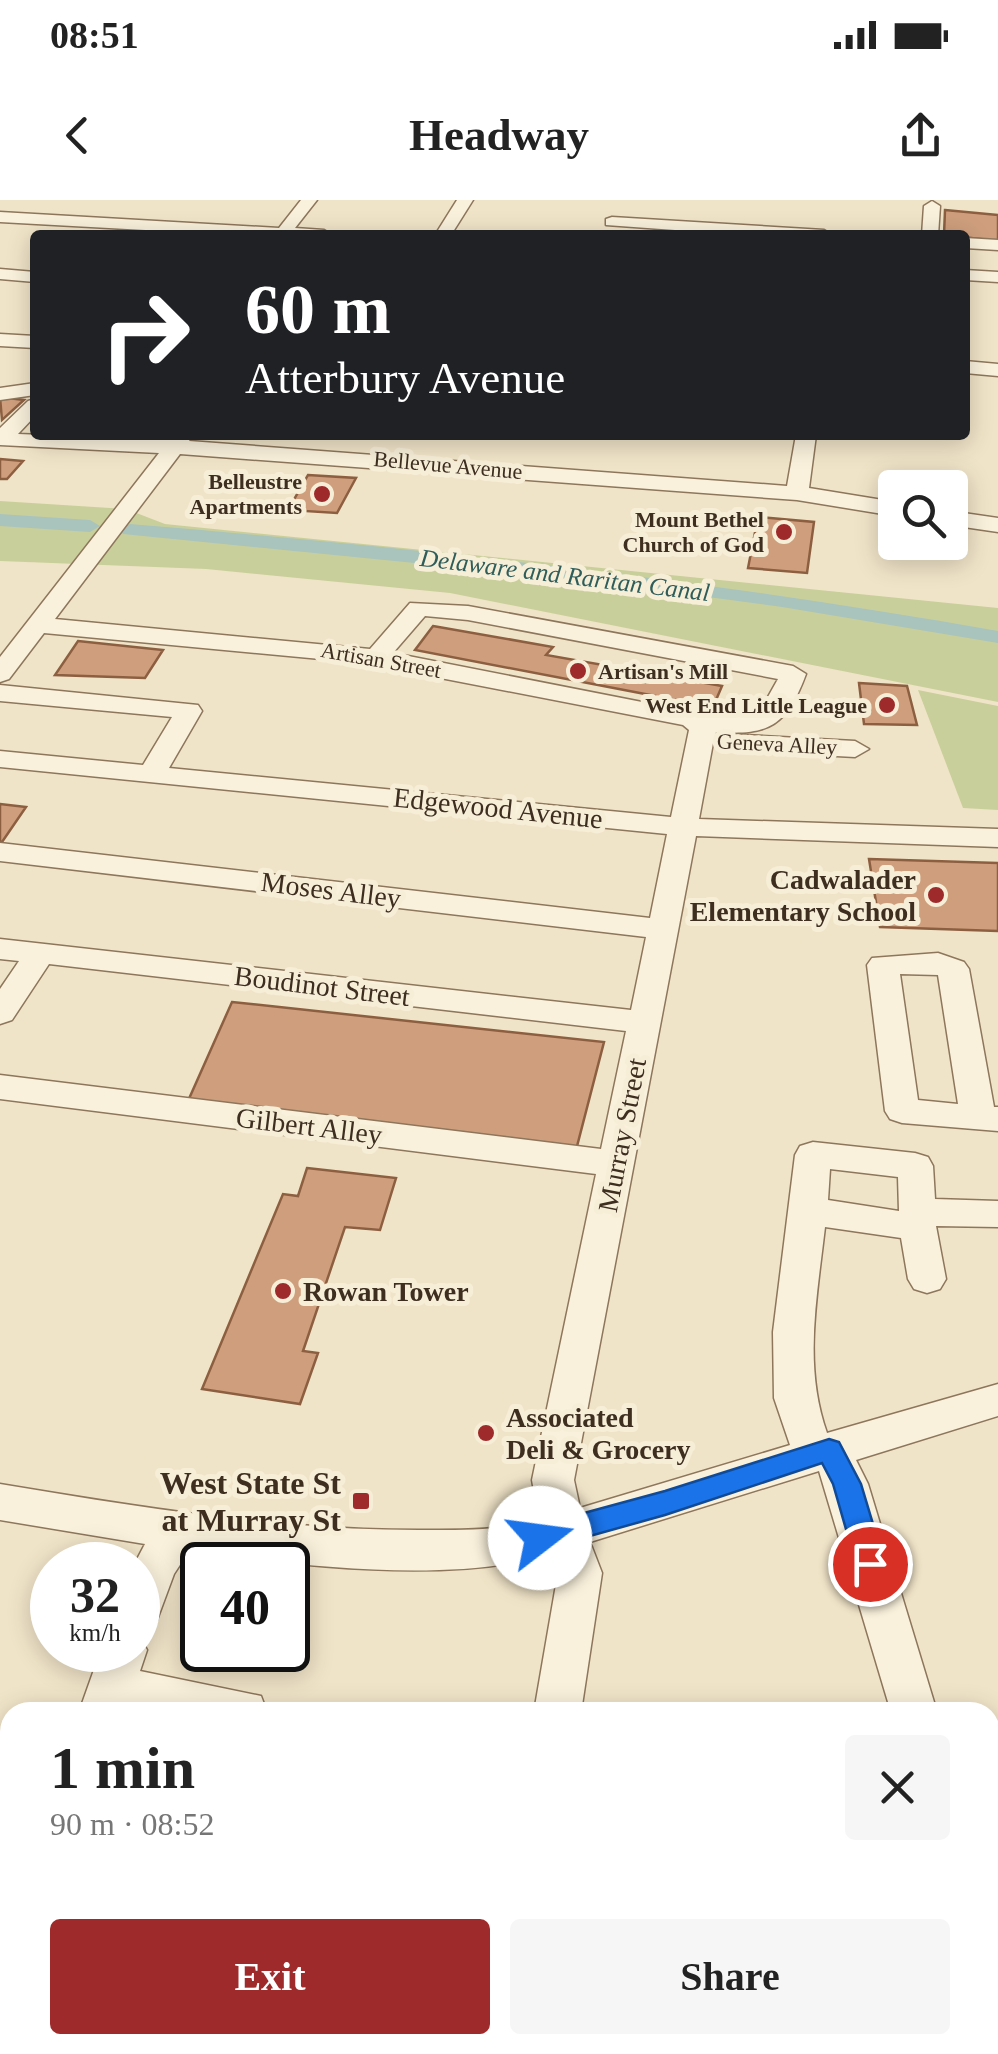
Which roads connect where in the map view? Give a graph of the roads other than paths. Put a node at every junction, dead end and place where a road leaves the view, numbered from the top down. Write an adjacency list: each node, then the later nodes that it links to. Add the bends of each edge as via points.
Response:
1 (309, 200): 11 (street)
2 (465, 200): 12 (street)
3 (620, 200): 9 (street)
4 (932, 206): 13 (street)
5 (145, 209): 7 (street)
6 (0, 217): 7 (street)
7 (131, 224): 10 (street)
8 (770, 227): 9 (street)
9 (609, 229)
10 (246, 230)
11 (286, 230)
12 (446, 230)
13 (930, 230)
14 (970, 244): 15 (street)
15 (998, 245)
16 (0, 274): 18 (street)
17 (970, 275): 19 (street)
18 (30, 277)
19 (998, 277)
20 (0, 340): 21 (street)
21 (30, 342)
22 (970, 368): 23 (street)
23 (998, 370)
24 (30, 390): 25 (street)
25 (0, 394)
26 (30, 410): 27 (street)
27 (0, 439): 28 (street, Bellevue Avenue, via 91,445)
28 (179, 440): 30 (street, Bellevue Avenue); 37 (street)
29 (805, 440): 32 (street)
30 (287, 443): 31 (street, Bellevue Avenue)
31 (706, 486): 32 (street, Bellevue Avenue); 34 (street)
32 (798, 493): 33 (street, Bellevue Avenue)
33 (878, 506)
34 (698, 513)
35 (968, 521): 36 (street)
36 (998, 525)
37 (39, 624): 38 (street, Artisan Street); 39 (street)
38 (376, 657): 41 (street, Artisan Street); 41 (street, via 420,608 793,674 778,713 767,720)
39 (5, 661)
40 (0, 692): 44 (street, via 189,712)
41 (700, 731): 42 (street, Geneva Alley); 45 (street, Murray Street)
42 (854, 748)
43 (0, 759): 44 (street, Edgewood Avenue)
44 (152, 773): 45 (street, Edgewood Avenue)
45 (680, 827): 46 (street, Edgewood Avenue); 48 (street, Murray Street)
46 (998, 838)
47 (0, 852): 48 (street, Moses Alley)
48 (662, 929): 52 (street, Murray Street)
49 (0, 949): 50 (street, Boudinot Street)
50 (40, 954): 51 (street); 52 (street, Boudinot Street)
51 (4, 998)
52 (644, 1022): 55 (street, Murray Street)
53 (0, 1088): 55 (street, Gilbert Alley)
54 (988, 1118): 54 (street, via 953,969 883,966 902,1112)
55 (618, 1164): 63 (street, Murray Street, via 553,1480)
56 (809, 1210): 58 (street); 58 (street, via 813,1155 915,1166); 61 (street, via 793,1332 794,1398)
57 (998, 1214): 58 (street)
58 (918, 1219): 59 (street)
59 (928, 1279)
60 (998, 1400): 61 (street)
61 (822, 1452): 63 (street); 69 (street, via 847,1484)
62 (0, 1502): 64 (street)
63 (563, 1530): 64 (street, via 518,1545 440,1552); 68 (street, Murray Street, via 580,1574)
64 (177, 1532): 65 (street)
65 (160, 1558)
66 (112, 1683): 67 (street)
67 (198, 1702)
68 (560, 1702)
69 (911, 1702)

